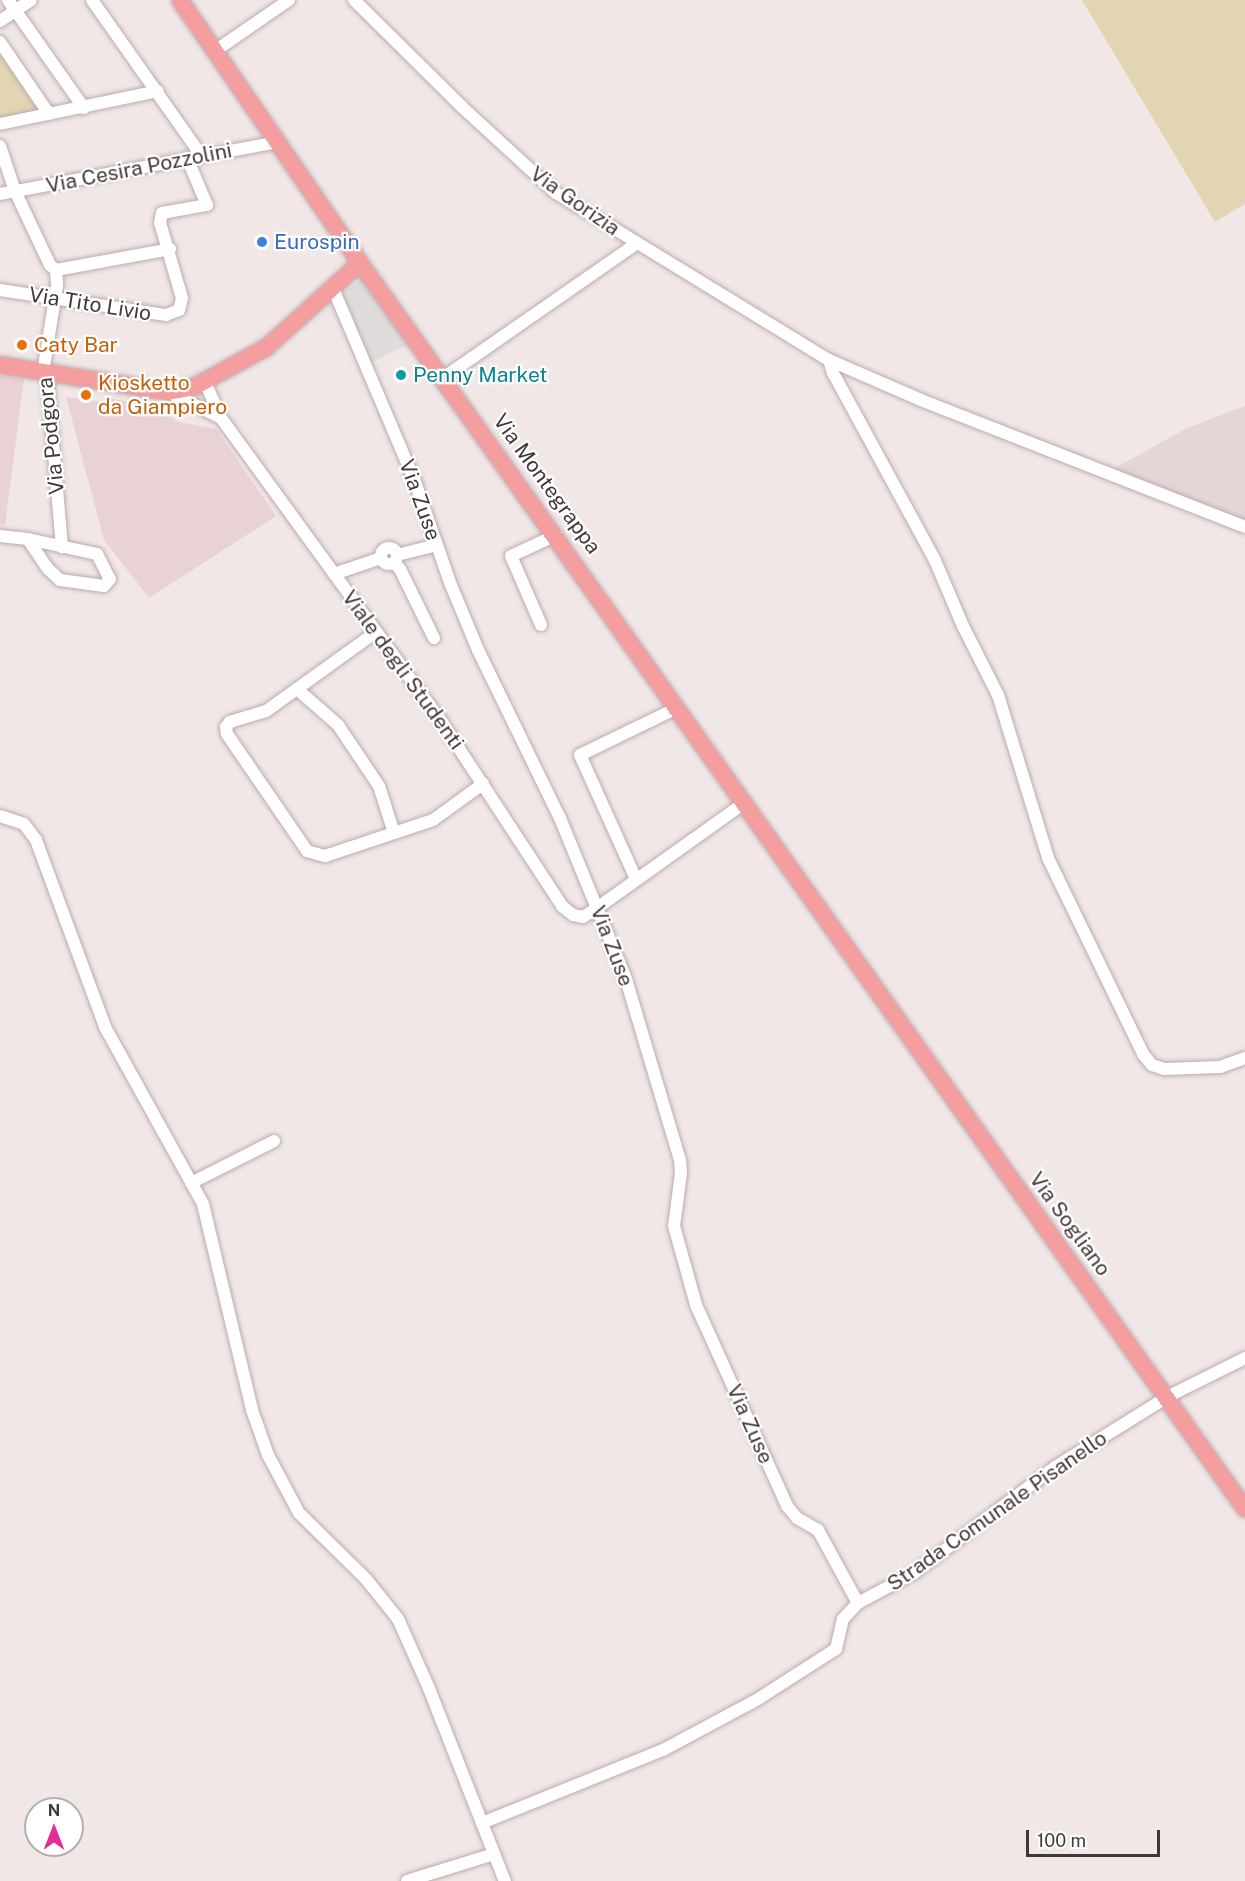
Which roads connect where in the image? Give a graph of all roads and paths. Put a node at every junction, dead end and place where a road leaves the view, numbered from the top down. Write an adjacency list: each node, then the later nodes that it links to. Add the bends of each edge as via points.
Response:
1 (31, 0): 6 (street)
2 (92, 0): 10 (street)
3 (180, 0): 9 (main road, Via Montegrappa)
4 (289, 0): 9 (street)
5 (354, 0): 20 (street, Via Gorizia, via 536,176 556,193)
6 (12, 5): 7 (street); 11 (street)
7 (0, 21)
8 (0, 42): 12 (street)
9 (215, 51): 14 (main road, Via Montegrappa)
10 (158, 92): 11 (street); 16 (street)
11 (84, 108): 12 (street)
12 (49, 114): 13 (street)
13 (0, 124)
14 (278, 142): 16 (street, Via Cesira Pozzolini); 22 (main road, Via Montegrappa)
15 (0, 146): 18 (street)
16 (201, 155): 17 (street, Via Cesira Pozzolini)
17 (188, 158): 18 (street, Via Cesira Pozzolini); 21 (street, via 207,205 162,213 160,223)
18 (15, 191): 19 (street, Via Cesira Pozzolini); 23 (street, via 50,265)
19 (0, 194)
20 (637, 243): 27 (street, Via Gorizia); 30 (street)
21 (170, 249): 23 (street); 26 (street, Via Tito Livio, via 182,298 179,310 166,315)
22 (360, 262): 24 (main road); 30 (main road, Via Montegrappa)
23 (56, 270): 26 (street, Via Podgora)
24 (332, 286): 31 (main road, via 267,347); 38 (street, Via Zuse, via 386,410)
25 (0, 290): 26 (street, Via Tito Livio)
26 (56, 299): 29 (street, Via Podgora)
27 (829, 360): 34 (street, Via Gorizia); 54 (street, via 833,374 949,586 963,626 998,695 1048,858 1143,1054 1152,1065 1164,1069 1220,1067)
28 (0, 365): 29 (main road)
29 (43, 372): 32 (main road); 39 (street, Via Podgora, via 48,384)
30 (443, 378): 35 (main road, Via Montegrappa)
31 (205, 382): 32 (main road); 33 (street, Viale degli Studenti)
32 (168, 392): 33 (street)
33 (221, 418): 41 (street, Viale degli Studenti)
34 (1245, 527)
35 (556, 535): 42 (street, via 511,556); 46 (main road, Via Montegrappa)
36 (0, 536): 37 (street)
37 (28, 539): 39 (street); 39 (street, via 60,580 104,586 111,579 97,554)
38 (437, 544): 40 (street); 52 (street, Via Zuse, via 478,650 556,808)
39 (62, 547)
40 (396, 559): 41 (street, via 389,564 381,558); 44 (street)
41 (334, 574): 43 (street, Viale degli Studenti)
42 (541, 625)
43 (376, 632): 45 (street); 47 (street, Viale degli Studenti)
44 (434, 638)
45 (297, 689): 50 (street, via 339,725 379,786); 50 (street, via 266,711 230,722 227,734 307,851 325,856)
46 (677, 708): 48 (main road, Via Montegrappa); 51 (street, via 580,755)
47 (483, 784): 50 (street, via 433,820); 52 (street, Viale degli Studenti, via 562,906 583,917)
48 (744, 803): 51 (street); 53 (main road, Via Montegrappa)
49 (0, 816): 56 (street, via 24,824 36,840 105,1027)
50 (394, 833)
51 (636, 879): 52 (street)
52 (597, 908): 60 (street, Via Zuse, via 626,979 680,1160 674,1226 696,1305 787,1506 797,1518 818,1530)
53 (857, 965): 58 (main road, Via Sogliano)
54 (1245, 1058)
55 (274, 1141): 56 (street)
56 (191, 1183): 61 (street, via 208,1218 252,1410 268,1455 299,1513 366,1579 398,1619)
57 (1245, 1358): 58 (street, Strada Comunale Pisanello)
58 (1167, 1397): 59 (main road, Via Sogliano); 60 (street, Strada Comunale Pisanello, via 1055,1467 914,1573)
59 (1245, 1509)
60 (858, 1603): 61 (street, Strada Comunale Pisanello, via 843,1619 836,1649 709,1728)
61 (482, 1823): 62 (street)
62 (494, 1854): 63 (street); 64 (street)
63 (407, 1881)
64 (505, 1881)

